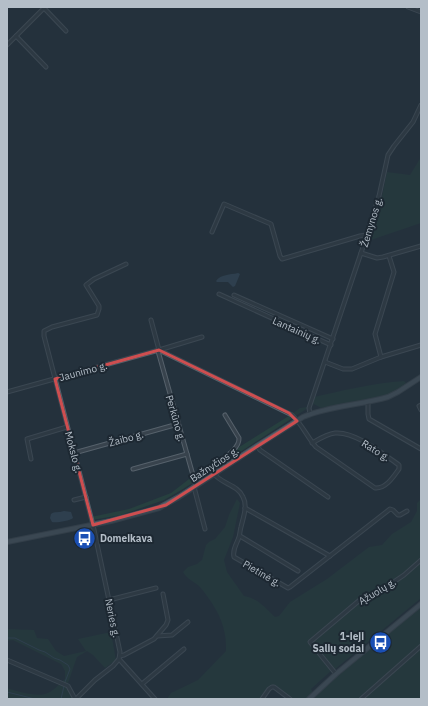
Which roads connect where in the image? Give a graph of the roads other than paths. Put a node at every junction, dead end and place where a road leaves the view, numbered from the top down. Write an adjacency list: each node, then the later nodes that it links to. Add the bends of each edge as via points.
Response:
1 (408, 7): 3 (street)
2 (44, 8): 4 (street); 5 (street)
3 (421, 12)
4 (66, 31)
5 (16, 36): 6 (street); 7 (street)
6 (7, 45)
7 (46, 67)
8 (421, 105): 10 (street, Žemynos g., via 413,122 388,155 381,190)
9 (212, 232): 10 (street, via 224,204 271,224 282,259)
10 (367, 235): 12 (street, Žemynos g.)
11 (421, 246): 13 (street)
12 (361, 253): 13 (street, via 377,258); 19 (street, Žemynos g.)
13 (389, 256): 23 (street, via 394,272 375,334)
14 (126, 264): 26 (street, Mokslo g., via 86,285 100,309 96,315 44,331)
15 (218, 294): 21 (street, Lantainių g.)
16 (234, 295): 19 (street)
17 (151, 320): 22 (street, Perkūno g.)
18 (202, 337): 22 (street, Jaunimo g.)
19 (333, 339): 21 (street, Žemynos g.)
20 (421, 345): 23 (street)
21 (331, 346): 24 (street, Lantainių g.)
22 (158, 351): 26 (street, Jaunimo g.); 33 (street, via 289,413); 34 (street, Perkūno g.)
23 (381, 357): 24 (street, via 352,369 343,369)
24 (325, 362): 31 (street, Lantainių g., via 309,408)
25 (421, 377): 28 (main road, Bažnyčios g., via 394,394)
26 (55, 379): 27 (street, Jaunimo g.); 35 (street, Mokslo g.)
27 (7, 392)
28 (368, 402): 31 (main road, Bažnyčios g.); 38 (street, via 369,419)
29 (421, 404): 30 (street, via 418,406)
30 (421, 410)
31 (310, 414): 33 (main road, Bažnyčios g.)
32 (225, 415): 43 (street, via 240,441 235,449 214,465)
33 (297, 420): 36 (street, Rato g.); 37 (main road, Bažnyčios g.)
34 (178, 424): 39 (street, Žaibo g.); 40 (street, Perkūno g.)
35 (67, 427): 39 (street, Mokslo g.); 41 (street, via 27,439)
36 (312, 442): 36 (street, Rato g., via 333,433 343,433 361,440 400,466 382,487 375,488 320,451)
37 (256, 446): 43 (main road, Bažnyčios g.); 46 (street)
38 (421, 449)
39 (74, 453): 45 (street, Mokslo g.)
40 (187, 454): 42 (street); 44 (street, Perkūno g.)
41 (31, 459)
42 (134, 469)
43 (215, 473): 44 (main road, Bažnyčios g.); 48 (street, via 217,478 238,489 244,497)
44 (195, 487): 50 (main road, Bažnyčios g., via 159,508); 51 (street, Perkūno g.)
45 (86, 496): 47 (street); 50 (street, Mokslo g.)
46 (328, 497)
47 (74, 500)
48 (245, 508): 52 (street, Pietinė g.); 54 (street)
49 (407, 511): 54 (street, Pietinė g., via 398,515 390,508)
50 (93, 525): 53 (main road, Bažnyčios g.); 59 (street, Neries g.)
51 (205, 528)
52 (240, 536): 54 (street, Pietinė g., via 234,548 234,557 288,588); 56 (street)
53 (7, 542)
54 (330, 556)
55 (421, 560): 67 (street, Ąžuolų g., via 379,592 361,599 310,642)
56 (298, 571)
57 (156, 588): 59 (street)
58 (163, 594): 62 (street, via 168,620)
59 (109, 600): 65 (street, Neries g.)
60 (421, 604): 67 (main road)
61 (188, 622): 62 (street, via 172,635)
62 (157, 636): 65 (street)
63 (421, 646): 74 (street)
64 (184, 649): 68 (street)
65 (120, 657): 68 (street); 69 (street)
66 (7, 660): 69 (street, via 63,683 69,687)
67 (336, 674): 73 (main road)
68 (142, 684): 70 (street)
69 (76, 699)
70 (154, 699)
71 (262, 699): 72 (street, via 269,689 274,687)
72 (290, 699)
73 (309, 699)
74 (362, 699)

